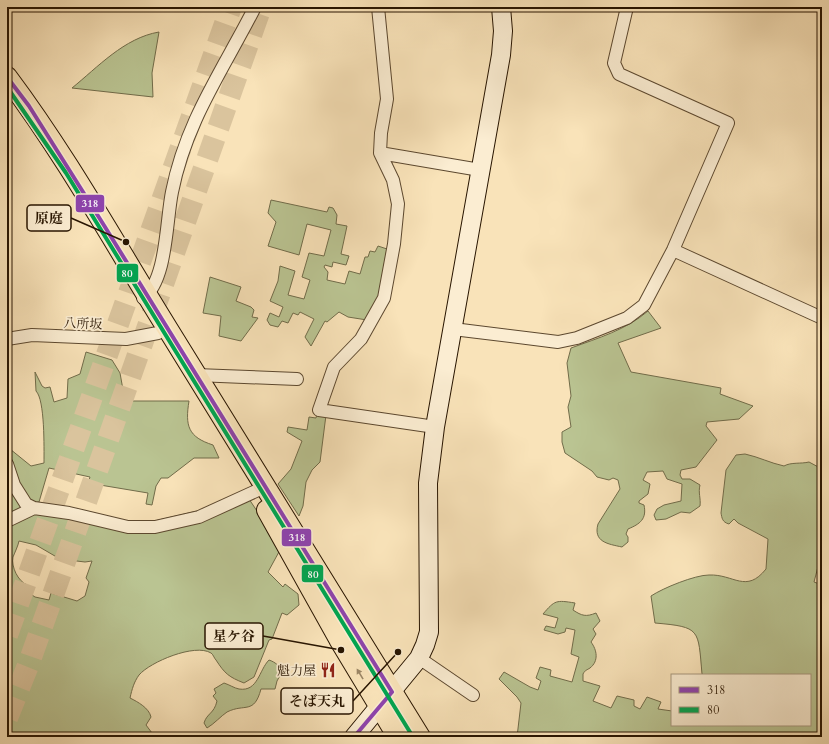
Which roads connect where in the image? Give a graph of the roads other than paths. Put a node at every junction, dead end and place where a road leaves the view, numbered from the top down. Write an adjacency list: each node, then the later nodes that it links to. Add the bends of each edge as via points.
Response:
1 (255, 7): 10 (street, via 196,114 183,146 172,192 157,280)
2 (378, 7): 7 (street, via 387,99)
3 (501, 7): 8 (street, via 503,31 500,56)
4 (627, 7): 9 (street, via 614,63 619,74 728,123)
5 (7, 77): 10 (main road, via 29,106)
6 (7, 99): 10 (main road)
7 (380, 153): 8 (street); 17 (street, via 393,180 398,204 384,298 361,339 334,367 319,410)
8 (480, 170): 12 (street)
9 (673, 250): 11 (street); 12 (street, via 644,305 627,318 577,338 546,342)
10 (143, 298): 13 (main road); 15 (main road)
11 (822, 318)
12 (453, 329): 17 (street)
13 (158, 333): 14 (street, 八所坂, via 126,339 32,335); 19 (main road)
14 (7, 339)
15 (196, 375): 16 (street); 23 (main road)
16 (297, 379)
17 (435, 427): 22 (street, via 428,483 429,632)
18 (7, 464): 20 (street, via 14,485 26,504)
19 (256, 491): 20 (street, via 199,517 155,527 128,527 69,513); 25 (main road, one-way to 19)
20 (34, 508): 21 (street)
21 (7, 521)
22 (419, 658): 23 (street); 24 (street)
23 (392, 692): 25 (street); 28 (main road)
24 (473, 695)
25 (380, 708): 26 (street); 27 (main road)
26 (354, 737)
27 (398, 737)
28 (420, 737)

